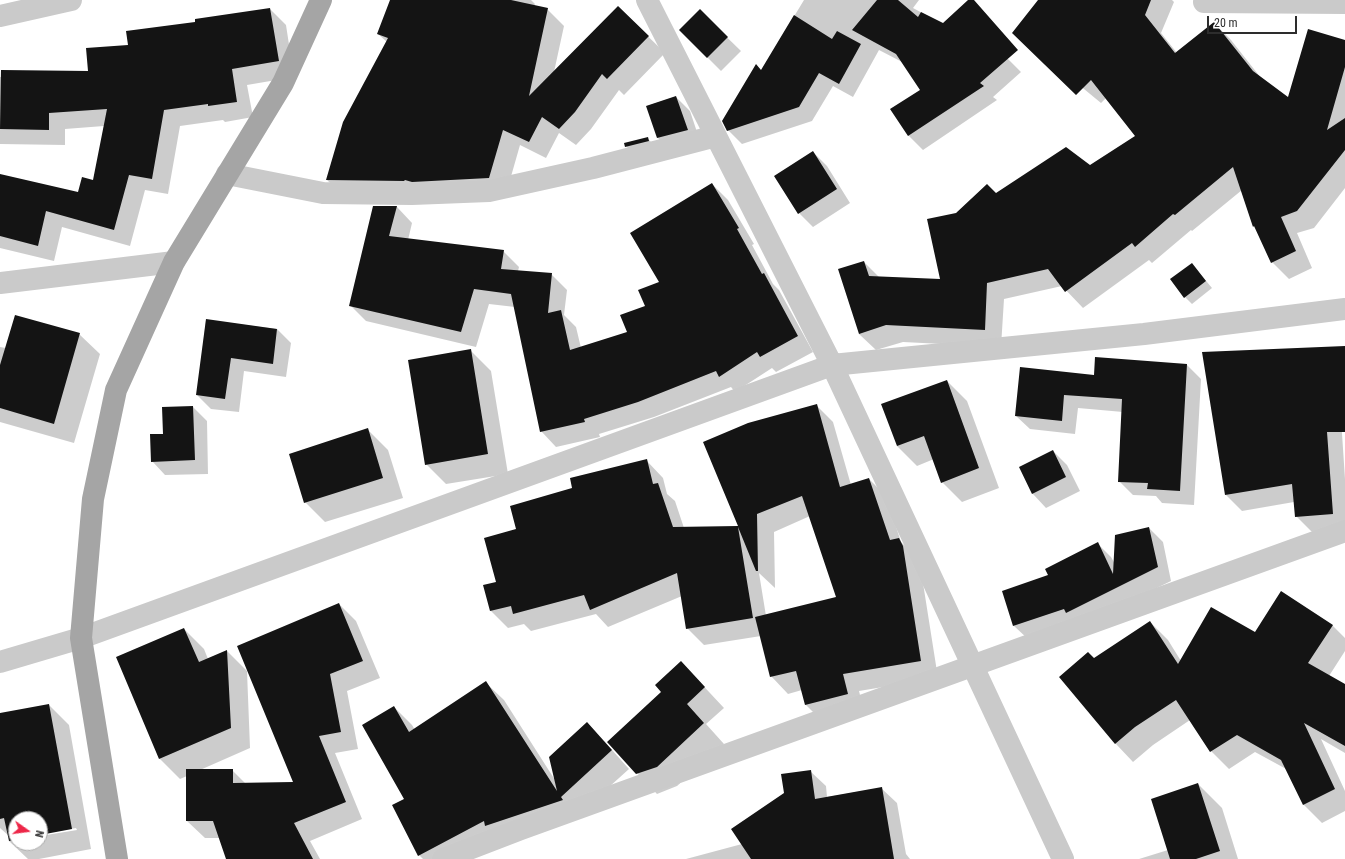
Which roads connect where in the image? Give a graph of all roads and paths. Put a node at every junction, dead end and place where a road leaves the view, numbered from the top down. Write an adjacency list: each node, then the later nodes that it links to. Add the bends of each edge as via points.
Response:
1 (71, 0): 6 (street)
2 (321, 0): 8 (main road, via 283,83)
3 (647, 0): 7 (street)
4 (1204, 2): 5 (street)
5 (1345, 3)
6 (0, 16)
7 (716, 136): 8 (street, via 593,168 489,191 412,194 323,193); 12 (street)
8 (227, 174): 9 (main road)
9 (174, 262): 10 (street); 14 (main road, via 116,390 93,499)
10 (0, 283)
11 (1345, 308): 12 (street, via 1144,334)
12 (832, 365): 14 (street); 16 (street)
13 (1345, 531): 16 (street)
14 (81, 638): 15 (street); 17 (main road)
15 (0, 662)
16 (972, 665): 18 (street); 19 (street)
17 (117, 859)
18 (443, 859)
19 (1063, 859)

